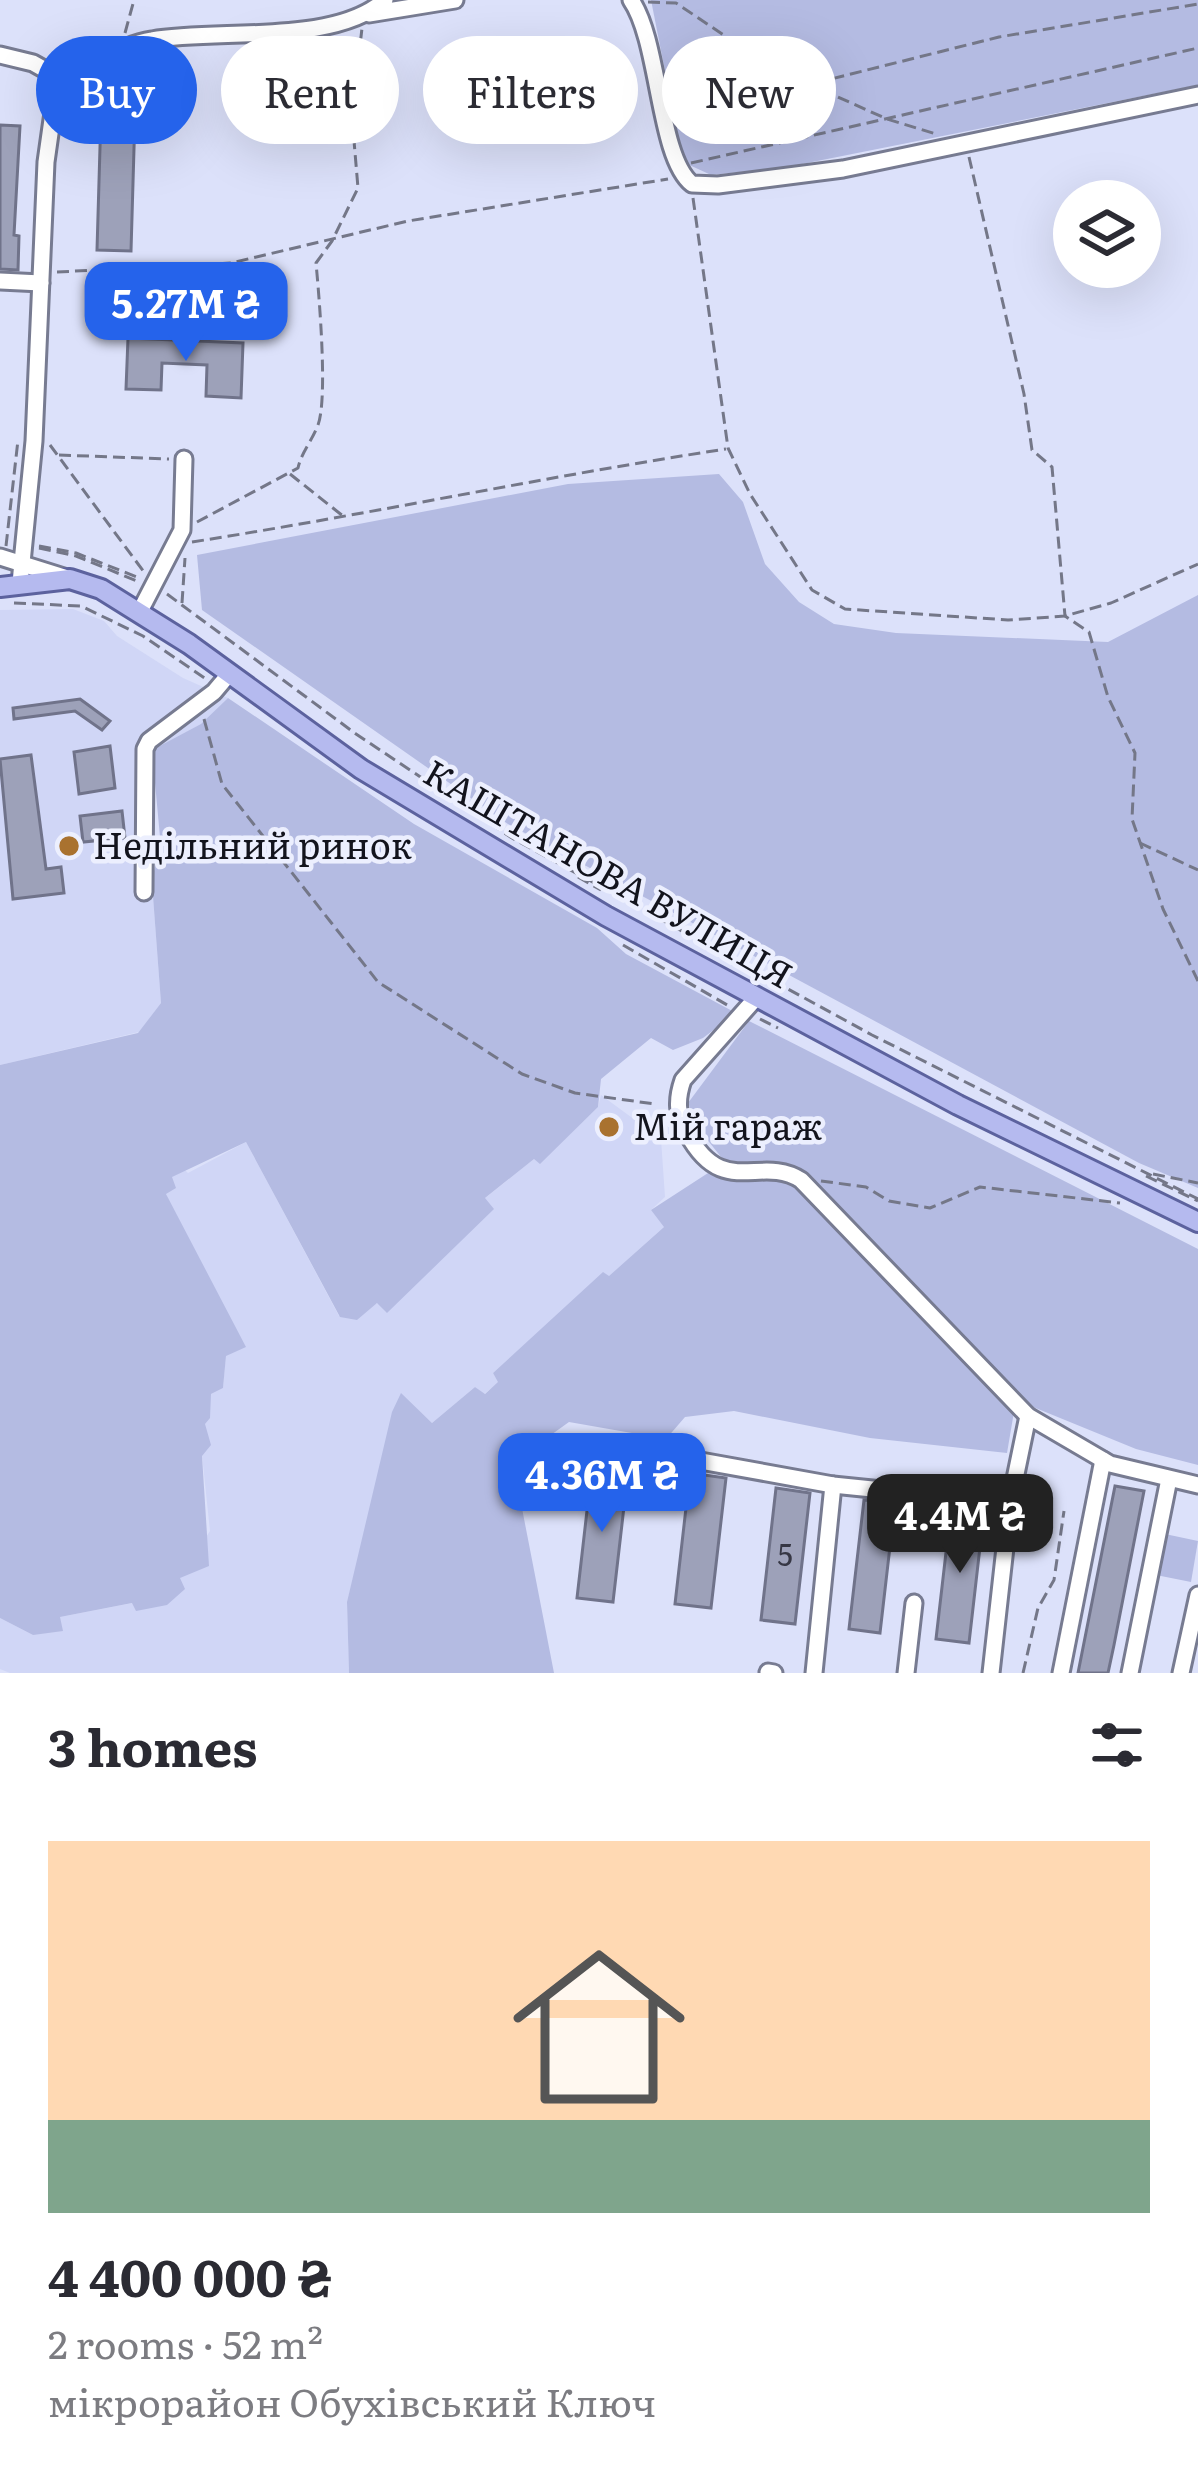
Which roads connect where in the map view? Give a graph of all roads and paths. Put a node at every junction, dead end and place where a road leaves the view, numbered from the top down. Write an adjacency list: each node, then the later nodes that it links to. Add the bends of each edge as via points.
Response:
1 (134, 0): 7 (path)
2 (386, 0): 6 (street)
3 (455, 0): 6 (street)
4 (633, 1): 9 (path, via 676,3); 19 (street)
5 (1198, 4): 13 (path, via 999,37)
6 (364, 15): 8 (street); 20 (path, via 352,117 358,188)
7 (124, 36)
8 (197, 36)
9 (725, 36)
10 (1198, 48): 16 (path)
11 (0, 55): 12 (street)
12 (36, 65)
13 (836, 78)
14 (836, 94): 16 (path)
15 (1198, 95): 17 (street)
16 (887, 119): 17 (path); 19 (path)
17 (966, 142): 19 (street, via 718,185); 40 (path, via 1032,451 1052,467)
18 (49, 144): 21 (street)
19 (684, 175): 20 (path); 25 (path)
20 (332, 241): 21 (path, via 231,263); 28 (path, via 316,263 318,424)
21 (42, 278): 22 (street); 23 (street)
22 (0, 281)
23 (34, 424): 26 (path); 31 (street)
24 (17, 440): 32 (path)
25 (728, 448): 29 (path); 40 (path, via 812,590 845,609 931,618)
26 (57, 454): 27 (path); 36 (path)
27 (184, 459): 30 (street)
28 (289, 472): 29 (path); 30 (path)
29 (346, 518): 30 (path)
30 (184, 537): 36 (street); 38 (path)
31 (25, 550): 32 (street); 34 (street); 35 (street); 36 (path, via 118,567)
32 (2, 557)
33 (1198, 564): 40 (path)
34 (70, 579): 35 (main road, КАШТАНОВА ВУЛИЦЯ); 39 (main road, КАШТАНОВА ВУЛИЦЯ)
35 (10, 585)
36 (154, 588): 38 (path); 39 (street); 52 (path, via 511,839 734,964)
37 (0, 604): 41 (path, via 81,605)
38 (182, 604): 49 (path, via 512,838)
39 (140, 611): 41 (main road, КАШТАНОВА ВУЛИЦЯ)
40 (1065, 616): 43 (path, via 1089,632 1135,753 1132,820)
41 (224, 680): 42 (street); 47 (main road, КАШТАНОВА ВУЛИЦЯ, via 442,820)
42 (200, 702): 45 (street, via 146,749); 48 (path, via 222,784 377,982 522,1074 575,1093)
43 (1140, 843): 44 (path); 46 (path)
44 (1198, 870)
45 (144, 892)
46 (1198, 981)
47 (755, 999): 50 (street, via 683,1080 677,1110 688,1136 723,1171); 54 (main road, КАШТАНОВА ВУЛИЦЯ)
48 (655, 1104)
49 (1142, 1172): 51 (path); 52 (path)
50 (802, 1180): 53 (path, via 866,1187 889,1201 930,1208 980,1187); 55 (street)
51 (1198, 1183)
52 (1198, 1200)
53 (1129, 1204)
54 (1198, 1222)
55 (1028, 1416): 57 (street); 62 (street)
56 (684, 1458): 59 (street)
57 (1103, 1460): 58 (street); 71 (street)
58 (1169, 1479): 60 (street); 72 (street)
59 (833, 1485): 61 (street); 67 (street)
60 (1198, 1485)
61 (926, 1496): 62 (street); 64 (street)
62 (1010, 1503): 69 (street)
63 (1064, 1511): 70 (path, via 1054,1580 1038,1608)
64 (921, 1537)
65 (1198, 1595): 73 (street)
66 (914, 1603): 68 (street)
67 (814, 1673)
68 (907, 1673)
69 (991, 1673)
70 (1023, 1673)
71 (1060, 1673)
72 (1130, 1673)
73 (1181, 1673)

